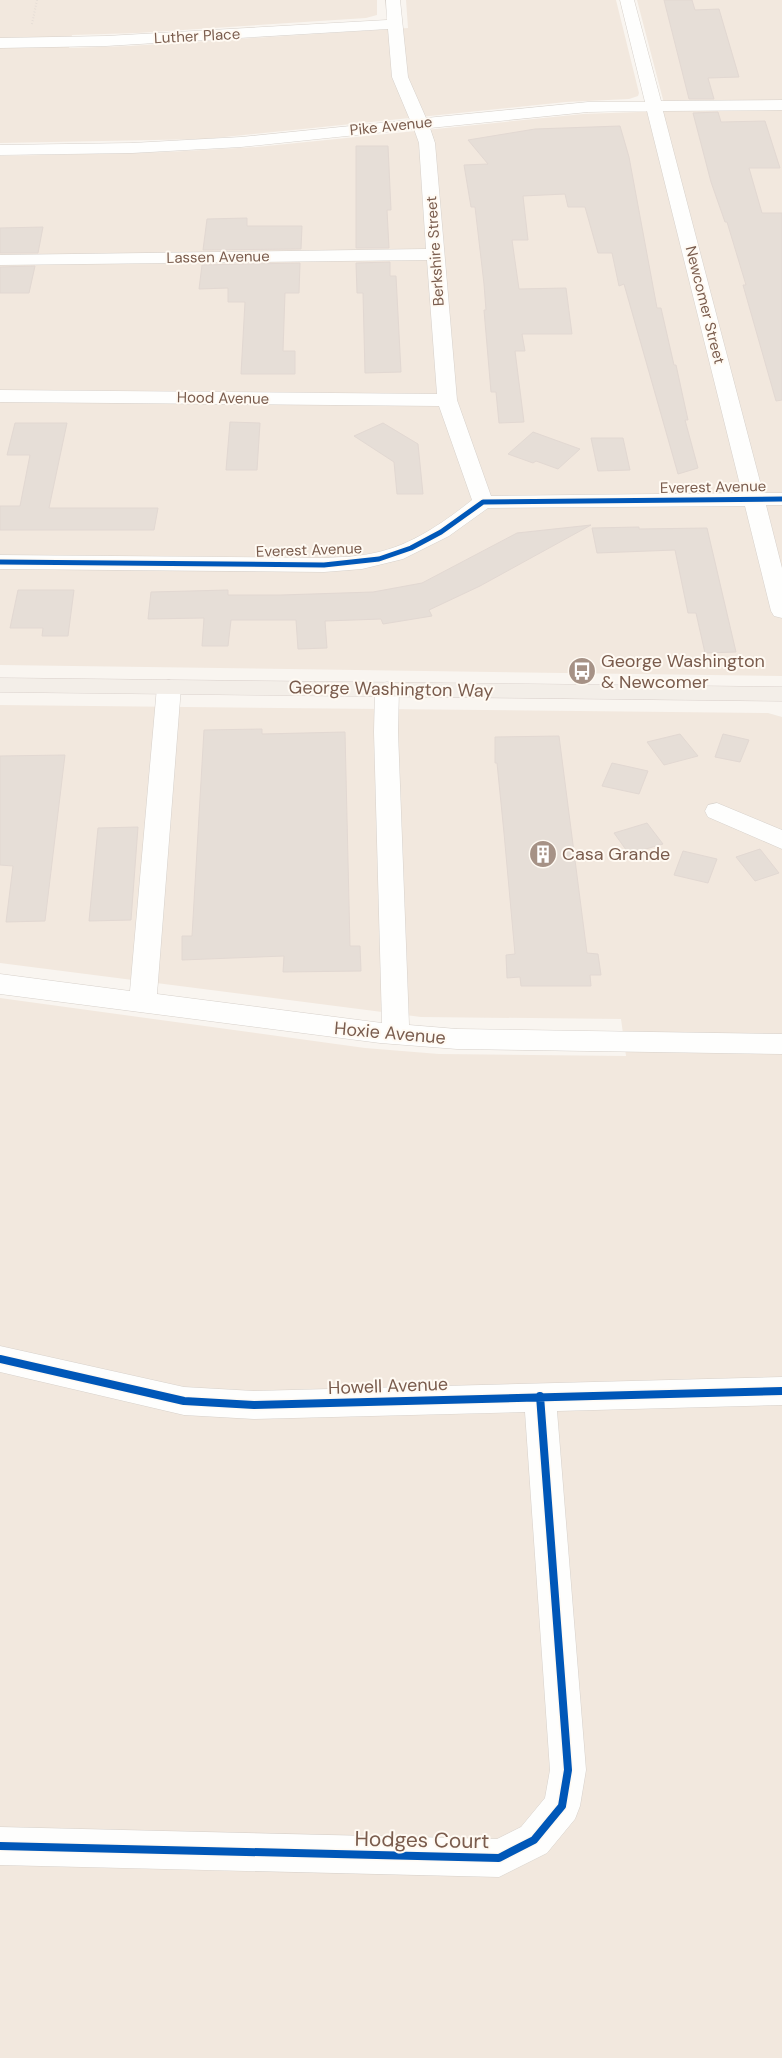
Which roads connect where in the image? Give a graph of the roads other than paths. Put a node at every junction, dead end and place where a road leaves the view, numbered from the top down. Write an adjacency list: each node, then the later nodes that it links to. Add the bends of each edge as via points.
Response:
1 (393, 0): 3 (street, Berkshire Street)
2 (627, 0): 6 (street, Newcomer Street)
3 (394, 24): 4 (street, Luther Place, via 106,42); 7 (street, Berkshire Street, via 400,77)
4 (0, 43)
5 (782, 104): 6 (street, Pike Avenue)
6 (655, 106): 7 (street, Pike Avenue, via 579,108); 13 (street, Newcomer Street)
7 (420, 123): 8 (street, Pike Avenue, via 186,146); 9 (street, Berkshire Street, via 426,143)
8 (0, 150)
9 (436, 254): 10 (street, Lassen Avenue); 12 (street, Berkshire Street)
10 (0, 260)
11 (0, 396): 12 (street, Hood Avenue)
12 (447, 400): 15 (street, Berkshire Street)
13 (754, 499): 14 (street, Everest Avenue); 15 (street, Everest Avenue); 17 (street, Newcomer Street)
14 (782, 499)
15 (483, 502): 16 (street, Everest Avenue, via 419,544 363,562 324,565)
16 (0, 562)
17 (782, 611)
18 (0, 685): 19 (main road, George Washington Way)
19 (169, 687): 20 (main road, George Washington Way); 25 (street)
20 (387, 689): 21 (main road, George Washington Way); 26 (street)
21 (782, 694)
22 (716, 811): 23 (street)
23 (782, 840)
24 (0, 984): 25 (street, Hoxie Avenue)
25 (143, 1003): 26 (street, Hoxie Avenue)
26 (396, 1034): 27 (street, Hoxie Avenue, via 457,1039)
27 (782, 1044)
28 (0, 1359): 30 (street, Howell Avenue, via 184,1401 254,1406)
29 (782, 1391): 30 (street, Howell Avenue)
30 (540, 1396): 31 (street, Hodges Court, via 568,1770 562,1806 534,1840 499,1858)
31 (0, 1846)

